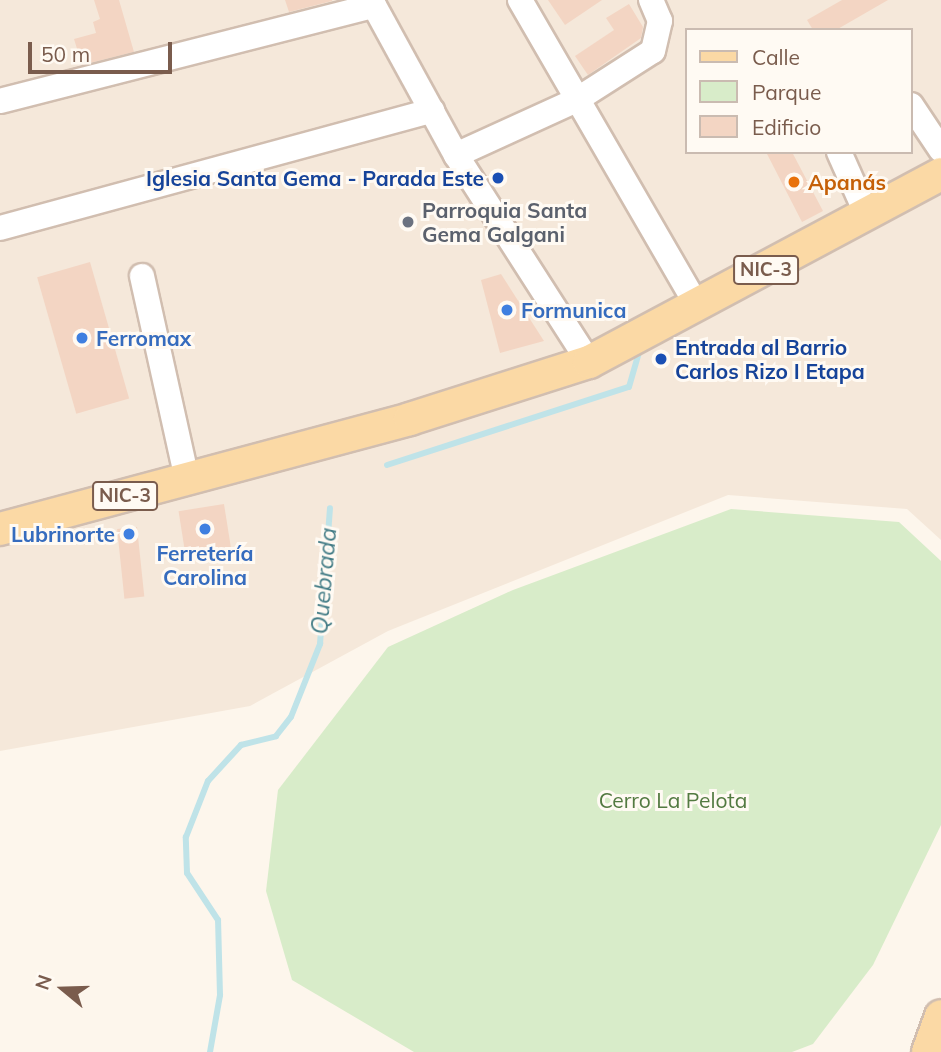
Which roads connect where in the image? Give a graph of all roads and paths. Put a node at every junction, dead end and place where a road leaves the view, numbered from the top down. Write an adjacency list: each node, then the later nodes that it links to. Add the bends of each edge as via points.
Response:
1 (520, 0): 4 (street)
2 (651, 0): 4 (street, via 660,21 653,51)
3 (372, 3): 5 (street); 7 (street)
4 (581, 98): 10 (street); 15 (street)
5 (0, 101)
6 (913, 109): 8 (street)
7 (432, 111): 10 (street); 13 (street)
8 (941, 149)
9 (840, 154): 12 (street)
10 (456, 155): 16 (street)
11 (941, 174): 12 (main road, NIC-3)
12 (868, 217): 15 (main road, NIC-3)
13 (0, 228)
14 (142, 276): 17 (street)
15 (697, 305): 16 (main road, NIC-3)
16 (589, 362): 17 (main road, NIC-3)
17 (187, 479): 18 (main road, NIC-3)
18 (0, 529)
19 (941, 1016): 20 (main road)
20 (928, 1052)

